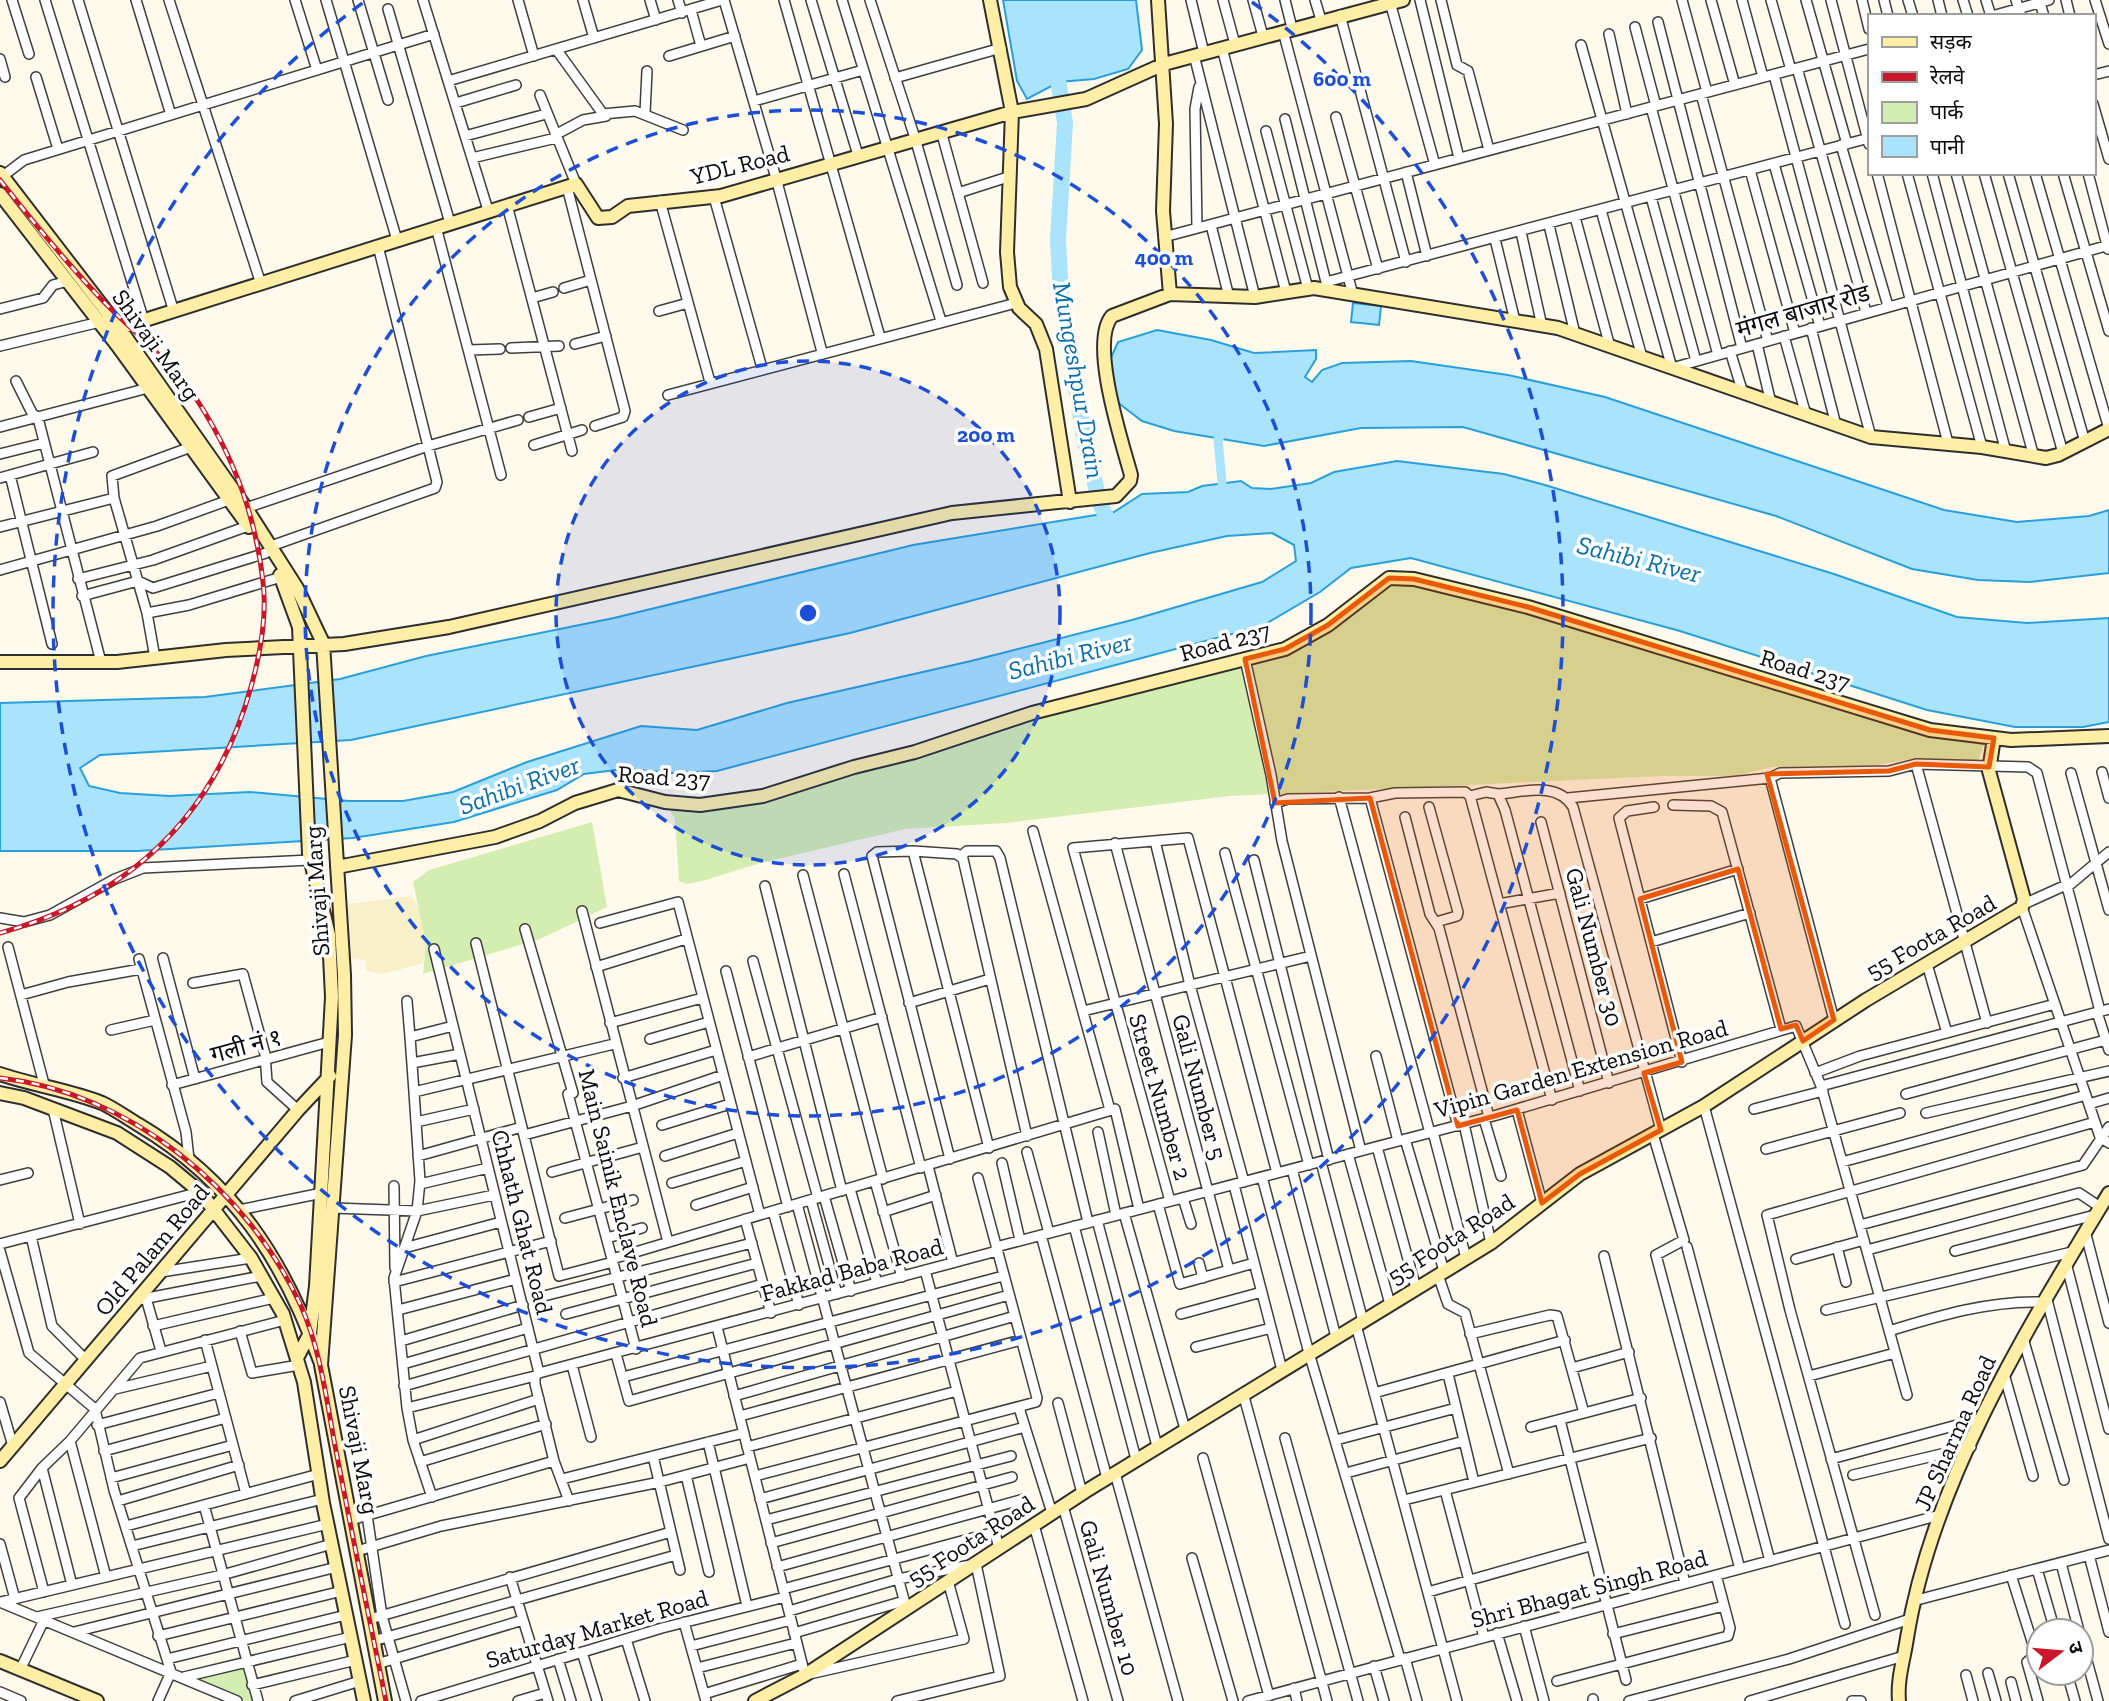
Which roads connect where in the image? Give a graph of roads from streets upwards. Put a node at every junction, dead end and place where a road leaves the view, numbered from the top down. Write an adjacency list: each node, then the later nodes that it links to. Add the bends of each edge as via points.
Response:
1 (12, 0): 65 (street)
2 (45, 0): 115 (street)
3 (78, 0): 108 (street)
4 (136, 0): 100 (street)
5 (169, 0): 95 (street)
6 (295, 0): 75 (street)
7 (326, 0): 71 (street)
8 (358, 0): 64 (street)
9 (423, 0): 50 (street)
10 (518, 0): 68 (street)
11 (583, 0): 54 (street)
12 (650, 0): 44 (street)
13 (678, 0): 41 (street)
14 (723, 0): 38 (street); 52 (street)
15 (784, 0): 87 (street)
16 (811, 0): 82 (street)
17 (842, 0): 76 (street)
18 (870, 0): 83 (street)
19 (990, 0): 60 (street)
20 (1158, 0): 73 (street)
21 (1191, 0): 66 (street)
22 (1223, 0): 56 (street)
23 (1253, 0): 53 (street)
24 (1285, 0): 49 (street)
25 (1315, 0): 45 (street)
26 (1420, 0): 124 (street)
27 (1441, 0): 120 (street, via 1457,65 1468,71)
28 (1682, 0): 89 (street)
29 (1711, 0): 88 (street)
30 (1742, 0): 81 (street)
31 (1771, 0): 74 (street)
32 (1806, 0): 72 (street)
33 (1831, 0): 67 (street)
34 (1862, 0): 47 (street)
35 (2095, 0): 57 (street)
36 (1397, 1): 43 (street, YDL Road); 129 (street)
37 (2043, 1): 39 (street)
38 (708, 2): 41 (street)
39 (2019, 8): 42 (street)
40 (388, 9): 55 (street)
41 (686, 11): 44 (street); 58 (street)
42 (1998, 14)
43 (1340, 15): 45 (street, YDL Road); 145 (street)
44 (656, 20): 54 (street)
45 (1321, 20): 49 (street, YDL Road)
46 (1658, 22): 92 (street)
47 (1868, 25)
48 (1635, 27): 96 (street)
49 (1288, 29): 53 (street, YDL Road); 151 (street)
50 (433, 34): 55 (street); 84 (street)
51 (1609, 34): 102 (street)
52 (735, 36): 58 (street); 93 (street)
53 (1263, 36): 56 (street, YDL Road)
54 (594, 38): 62 (street)
55 (399, 44): 64 (street); 165 (street)
56 (1235, 44): 61 (street, YDL Road)
57 (2109, 44)
58 (701, 46): 69 (street)
59 (1581, 46): 106 (street)
60 (1001, 48): 83 (street); 98 (street)
61 (1222, 48): 66 (street, YDL Road); 161 (street)
62 (556, 49): 68 (street); 103 (street)
63 (1868, 49): 67 (street)
64 (373, 52): 71 (street); 91 (street)
65 (29, 54)
66 (1199, 54): 73 (street, YDL Road); 85 (street)
67 (1846, 55): 72 (street); 112 (street)
68 (534, 56): 84 (street)
69 (669, 56)
70 (0, 60): 79 (street)
71 (344, 61): 75 (street); 173 (street)
72 (1824, 61): 74 (street); 117 (street)
73 (1164, 64): 98 (street, YDL Road, via 1078,100); 171 (street)
74 (1794, 69): 78 (street); 121 (street)
75 (317, 70): 95 (street)
76 (863, 70): 82 (street); 118 (street)
77 (647, 71): 99 (street)
78 (1774, 75): 81 (street); 125 (street)
79 (5, 76)
80 (36, 77): 119 (street)
81 (1763, 77): 88 (street)
82 (835, 78): 87 (street); 122 (street)
83 (895, 78): 114 (street)
84 (448, 81): 94 (street)
85 (1200, 82): 164 (street); 169 (street, via 1195,109)
86 (516, 85): 94 (street)
87 (809, 85): 93 (street); 127 (street)
88 (1735, 85): 89 (street)
89 (1704, 93): 92 (street); 143 (street)
90 (540, 95): 101 (street)
91 (388, 100)
92 (1678, 100): 96 (street); 146 (street)
93 (754, 101): 144 (street)
94 (456, 103): 111 (street)
95 (202, 105): 100 (street); 188 (street)
96 (1654, 106): 102 (street); 149 (street)
97 (2095, 111): 126 (street)
98 (1012, 112): 109 (street, YDL Road); 142 (street)
99 (645, 113): 103 (street); 107 (street)
100 (171, 114): 108 (street)
101 (546, 114): 111 (street); 113 (street)
102 (1627, 114): 106 (street)
103 (606, 116): 113 (street, via 583,120)
104 (1336, 117): 148 (street)
105 (1285, 119): 155 (street)
106 (1602, 120): 120 (street); 157 (street)
107 (683, 130)
108 (118, 131): 115 (street); 208 (street)
109 (941, 131): 114 (street, YDL Road); 150 (street)
110 (1266, 131): 159 (street)
111 (465, 136): 123 (street)
112 (1868, 136)
113 (556, 137): 123 (street); 147 (street)
114 (915, 138): 118 (street, YDL Road); 189 (street)
115 (88, 140): 119 (street); 211 (street)
116 (1868, 140): 117 (street)
117 (1844, 145): 121 (street); 205 (street)
118 (887, 146): 122 (street, YDL Road); 212 (street)
119 (58, 149): 132 (street, via 23,160)
120 (1489, 150): 124 (street)
121 (1820, 151): 125 (street); 209 (street)
122 (858, 155): 127 (street, YDL Road)
123 (472, 158): 160 (street)
124 (1459, 158): 129 (street)
125 (1796, 158): 128 (street); 210 (street)
126 (2109, 159)
127 (831, 163): 144 (street, YDL Road); 222 (street)
128 (1774, 163): 130 (street); 216 (street)
129 (1435, 165): 131 (street)
130 (1750, 170): 143 (street); 218 (street)
131 (1406, 173): 145 (street); 177 (street)
132 (1, 174): 214 (street, Shivaji Marg)
133 (1878, 175): 202 (street)
134 (1908, 175): 194 (street)
135 (1933, 175): 190 (street)
136 (1957, 175): 184 (street)
137 (1985, 175): 182 (street)
138 (2009, 175): 180 (street)
139 (2036, 175): 178 (street)
140 (2064, 175): 176 (street)
141 (2089, 175): 175 (street)
142 (1008, 177): 150 (street); 204 (street, via 1007,252)
143 (1725, 177): 146 (street); 223 (street)
144 (776, 178): 153 (street, YDL Road); 235 (street)
145 (1382, 179): 148 (street); 179 (street)
146 (1700, 184): 149 (street); 231 (street)
147 (572, 186): 156 (street, YDL Road, via 598,218 628,206); 158 (street); 185 (street)
148 (1356, 186): 151 (street); 181 (street)
149 (1674, 191): 154 (street); 236 (street)
150 (958, 193): 187 (street)
151 (1328, 193): 155 (street); 183 (street)
152 (0, 194): 186 (street, Shivaji Marg)
153 (714, 197): 156 (street, YDL Road); 239 (street)
154 (1651, 197): 157 (street); 238 (street)
155 (1305, 199): 159 (street); 191 (street)
156 (660, 201): 203 (street)
157 (1625, 204): 162 (street); 240 (street)
158 (507, 205): 160 (street); 201 (street)
159 (1285, 205): 161 (street); 193 (street)
160 (488, 210): 165 (street)
161 (1264, 210): 164 (street); 196 (street)
162 (1601, 210): 163 (street); 237 (street)
163 (1575, 217): 167 (street); 229 (street)
164 (1235, 218): 166 (street); 200 (street)
165 (450, 223): 168 (street)
166 (1211, 225): 169 (street); 199 (street)
167 (1549, 225): 170 (street); 219 (street)
168 (436, 227): 173 (street); 233 (street)
169 (1197, 228): 171 (street)
170 (1521, 232): 172 (street); 215 (street)
171 (1164, 237): 197 (street)
172 (1495, 239): 177 (street); 213 (street)
173 (397, 240): 174 (street)
174 (378, 246): 188 (street); 264 (street)
175 (2108, 247): 176 (street, मंगल बाजार रोड)
176 (2085, 252): 178 (street, मंगल बाजार रोड); 217 (street)
177 (1427, 256): 179 (street)
178 (2060, 259): 180 (street, मंगल बाजार रोड); 256 (street)
179 (1406, 262): 181 (street)
180 (2032, 267): 182 (street, मंगल बाजार रोड); 260 (street)
181 (1378, 269): 183 (street)
182 (2013, 272): 184 (street, मंगल बाजार रोड); 270 (street)
183 (1349, 276): 191 (street); 198 (street)
184 (1986, 279): 190 (street, मंगल बाजार रोड); 272 (street)
185 (591, 280): 192 (street); 220 (street)
186 (68, 281): 206 (street, via 52,285 43,298); 214 (street, Shivaji Marg)
187 (984, 283)
188 (261, 284): 208 (street)
189 (957, 285)
190 (1964, 285): 194 (street, मंगल बाजार रोड); 268 (street)
191 (1328, 286): 193 (street); 198 (street)
192 (564, 288)
193 (1308, 289): 196 (street)
194 (1942, 291): 202 (street, मंगल बाजार रोड); 266 (street)
195 (553, 292): 201 (street)
196 (1286, 292): 200 (street)
197 (1170, 294): 199 (street); 278 (street, via 1112,316 1102,334 1130,481 1116,496)
198 (1353, 295): 213 (street)
199 (1229, 297): 200 (street)
200 (1255, 297)
201 (532, 298): 227 (street)
202 (1912, 300): 205 (street, मंगल बाजार रोड); 262 (street)
203 (688, 303): 207 (street); 242 (street)
204 (1016, 303): 212 (street); 278 (street, via 1036,324 1046,349)
205 (1888, 306): 209 (street, मंगल बाजार रोड)
206 (0, 309)
207 (659, 311)
208 (174, 312): 211 (street)
209 (1866, 312): 210 (street, मंगल बाजार रोड)
210 (1840, 320): 216 (street, मंगल बाजार रोड); 259 (street)
211 (144, 321): 214 (street)
212 (941, 321): 222 (street)
213 (1515, 321): 215 (street)
214 (110, 325): 226 (street); 243 (street, Shivaji Marg); 279 (street, Shivaji Marg)
215 (1542, 326): 219 (street)
216 (1815, 327): 218 (street, मंगल बाजार रोड); 252 (street)
217 (2109, 331)
218 (1795, 333): 221 (street, मंगल बाजार रोड)
219 (1575, 334): 229 (street)
220 (606, 336): 224 (street); 253 (street, via 625,414)
221 (1784, 336): 223 (street, मंगल बाजार रोड); 248 (street)
222 (880, 337): 235 (street)
223 (1768, 341): 225 (street, मंगल बाजार रोड)
224 (575, 344)
225 (1757, 344): 231 (street, मंगल बाजार रोड); 246 (street)
226 (0, 346)
227 (545, 346): 228 (street); 230 (street); 247 (street)
228 (559, 346)
229 (1610, 346): 237 (street)
230 (510, 348)
231 (1742, 348): 234 (street, मंगल बाजार रोड)
232 (500, 349): 233 (street)
233 (469, 350): 255 (street)
234 (1730, 351): 236 (street, मंगल बाजार रोड); 244 (street)
235 (822, 352): 239 (street)
236 (1718, 355): 238 (street, मंगल बाजार रोड)
237 (1642, 357): 240 (street)
238 (1696, 361): 240 (street, मंगल बाजार रोड)
239 (762, 368): 242 (street)
240 (1672, 368): 244 (street)
241 (16, 381): 250 (street)
242 (710, 382): 245 (street)
243 (148, 388): 250 (street); 265 (street, Shivaji Marg)
244 (1743, 393): 246 (street)
245 (668, 395)
246 (1771, 403): 248 (street)
247 (561, 408): 249 (street); 258 (street)
248 (1806, 415): 252 (street)
249 (529, 417)
250 (38, 418): 254 (street); 261 (street)
251 (518, 420): 255 (street)
252 (1836, 425): 259 (street)
253 (595, 426)
254 (0, 427)
255 (489, 428): 264 (street); 274 (street)
256 (2109, 429): 260 (street)
257 (583, 430): 258 (street)
258 (568, 434): 263 (street); 267 (street)
259 (1871, 437): 262 (street)
260 (2085, 442): 270 (street)
261 (44, 443): 271 (street); 273 (street)
262 (1948, 443): 266 (street)
263 (534, 444)
264 (428, 446): 279 (street); 286 (street, via 438,482 435,488)
265 (191, 447): 276 (street, via 112,475); 277 (street, Shivaji Marg)
266 (1982, 447): 268 (street)
267 (572, 450)
268 (2006, 452): 272 (street)
269 (93, 453): 273 (street)
270 (2063, 453): 272 (street)
271 (0, 454)
272 (2034, 457)
273 (49, 464): 275 (street); 280 (street)
274 (501, 475)
275 (5, 477): 281 (street)
276 (114, 498): 280 (street); 284 (street)
277 (229, 500): 282 (street, Shivaji Marg); 284 (street)
278 (1070, 502): 296 (street, via 953,513 449,627)
279 (246, 508): 286 (street, Shivaji Marg)
280 (61, 511): 281 (street); 285 (street)
281 (21, 520): 283 (street); 287 (street)
282 (248, 526): 286 (street, Shivaji Marg); 288 (street)
283 (0, 527)
284 (126, 535): 285 (street); 288 (street)
285 (71, 550): 287 (street); 291 (street)
286 (268, 550): 290 (street, Shivaji Marg); 292 (street, via 153,588); 296 (street, Shivaji Marg, via 314,617)
287 (32, 562): 289 (street); 295 (street)
288 (134, 565): 291 (street); 292 (street)
289 (0, 570)
290 (281, 577): 294 (street); 297 (street, Shivaji Marg, via 296,615)
291 (78, 579): 293 (street)
292 (138, 582): 293 (street); 294 (street)
293 (82, 596): 301 (street)
294 (147, 613): 298 (street)
295 (52, 644)
296 (323, 646): 297 (street); 331 (street, Shivaji Marg)
297 (300, 650): 298 (street); 328 (street, Shivaji Marg)
298 (155, 658): 301 (street)
299 (1245, 659): 303 (street, Road 237, via 1284,649 1328,625 1389,578 1414,579 1528,607 1930,730); 315 (street); 331 (street, Road 237, via 1032,713 763,796 700,805 618,790 495,837)
300 (0, 662): 301 (street)
301 (101, 662)
302 (2109, 736): 303 (street, Road 237)
303 (1994, 738): 305 (street, 55 Foota Road)
304 (1916, 764): 305 (street); 308 (street, via 1889,771 1780,773); 352 (street)
305 (1989, 767): 336 (street, via 2028,767 2037,773); 341 (street, 55 Foota Road)
306 (2102, 772): 312 (street)
307 (2071, 773): 330 (street)
308 (1770, 778): 314 (street); 379 (street)
309 (1498, 793): 310 (street); 314 (street, via 1551,789); 339 (street)
310 (1470, 796): 313 (street, via 1465,792 1424,792); 340 (street)
311 (1339, 797): 313 (street); 315 (street); 453 (street)
312 (2109, 797)
313 (1370, 798): 446 (street)
314 (1567, 798): 409 (street)
315 (1275, 803): 355 (street)
316 (1673, 805): 332 (street, via 1718,807)
317 (1429, 807): 346 (street, via 1458,912)
318 (1654, 807): 338 (street, via 1628,811 1619,818)
319 (1405, 817): 346 (street)
320 (1541, 822): 337 (street, Gali Number 30)
321 (1033, 831): 375 (street)
322 (1155, 841): 323 (street); 363 (street, via 1188,838); 366 (street)
323 (1115, 843): 368 (street, Gali Number 5); 373 (street, Street Number 2, via 1073,848)
324 (914, 851): 327 (street); 367 (street); 372 (street, via 872,856)
325 (2109, 852): 330 (street)
326 (1225, 853): 362 (street)
327 (961, 856): 364 (street); 444 (street, via 996,851 1000,858)
328 (310, 857): 345 (street, via 143,868 50,915 24,922); 394 (street, Shivaji Marg, via 329,935)
329 (1254, 860): 359 (street)
330 (2096, 863): 336 (street); 342 (street)
331 (337, 867): 413 (street, Shivaji Marg, via 344,975)
332 (1738, 869): 338 (street); 344 (street)
333 (844, 874): 377 (street)
334 (803, 875): 385 (street)
335 (765, 886): 392 (street)
336 (2066, 887): 341 (street); 376 (street)
337 (1560, 893): 339 (street); 418 (street, Gali Number 30)
338 (1640, 899): 350 (street)
339 (1530, 900): 340 (street); 422 (street)
340 (1499, 904): 428 (street)
341 (2023, 905): 352 (street, 55 Foota Road); 374 (street)
342 (2109, 910)
343 (582, 911): 360 (street)
344 (1750, 913): 350 (street); 386 (street)
345 (0, 918)
346 (1436, 922): 440 (street)
347 (600, 923): 349 (street, via 678,902)
348 (525, 929): 403 (street, Main Sainik Enclave Road)
349 (686, 939): 360 (street); 370 (street)
350 (1651, 942): 405 (street)
351 (476, 943): 407 (street)
352 (1965, 943): 358 (street, 55 Foota Road); 383 (street)
353 (8, 947): 369 (street)
354 (434, 949): 384 (street, Chhath Ghat Road)
355 (1311, 956): 359 (street); 462 (street)
356 (163, 958): 417 (street)
357 (754, 961): 396 (street)
358 (1927, 964): 379 (street, 55 Foota Road); 388 (street)
359 (1280, 965): 362 (street); 470 (street)
360 (596, 967): 382 (street)
361 (726, 971): 402 (street)
362 (1257, 972): 363 (street); 474 (street)
363 (1225, 976): 366 (street); 480 (street)
364 (990, 979): 367 (street); 454 (street)
365 (193, 983): 404 (street, via 243,974)
366 (1190, 985): 368 (street); 486 (street)
367 (949, 992): 372 (street); 460 (street)
368 (1154, 993): 373 (street); 494 (street, Gali Number 5)
369 (21, 995): 378 (street, via 140,964); 419 (street)
370 (702, 998): 380 (street); 382 (street)
371 (407, 1001): 389 (street)
372 (909, 1003): 468 (street)
373 (1114, 1003): 375 (street); 503 (street, Street Number 2)
374 (2056, 1004): 381 (street); 383 (street)
375 (1083, 1011): 436 (street)
376 (2102, 1011): 381 (street); 391 (street)
377 (881, 1017): 385 (street); 475 (street)
378 (155, 1020): 387 (street); 420 (street)
379 (1834, 1020): 393 (street, 55 Foota Road)
380 (709, 1022): 390 (street); 397 (street)
381 (2062, 1022): 399 (street); 421 (street)
382 (610, 1023): 395 (street)
383 (1987, 1023): 388 (street)
384 (453, 1026): 389 (street); 400 (street, Chhath Ghat Road)
385 (844, 1028): 392 (street); 485 (street)
386 (1781, 1029): 393 (street, via 1796,1026); 405 (street, Vipin Garden Extension Road)
387 (111, 1030)
388 (1947, 1033): 410 (street)
389 (410, 1037): 406 (street)
390 (650, 1039)
391 (2107, 1039): 398 (street); 399 (street)
392 (804, 1040): 396 (street); 492 (street)
393 (1803, 1041): 410 (street); 431 (street, 55 Foota Road)
394 (329, 1042): 404 (street, गली नं १); 413 (street, Shivaji Marg)
395 (614, 1044): 403 (street); 415 (street)
396 (777, 1048): 402 (street); 500 (street)
397 (716, 1050): 412 (street); 415 (street)
398 (2109, 1050)
399 (2071, 1051): 416 (street); 425 (street)
400 (460, 1054): 406 (street); 414 (street, Chhath Ghat Road)
401 (1376, 1056): 456 (street)
402 (748, 1057): 508 (street)
403 (563, 1058): 407 (street); 441 (street, Main Sainik Enclave Road)
404 (266, 1060): 417 (street, गली नं १); 435 (street, via 270,1087)
405 (1682, 1062): 409 (street, Vipin Garden Extension Road)
406 (412, 1063): 423 (street)
407 (509, 1071): 414 (street); 448 (street)
408 (2109, 1071): 416 (street)
409 (1644, 1073): 418 (street, Vipin Garden Extension Road); 450 (street)
410 (1815, 1073): 421 (street)
411 (0, 1074): 419 (street)
412 (723, 1075): 429 (street); 430 (street)
413 (335, 1076): 435 (street, Old Palam Road); 496 (street, Shivaji Marg); 509 (street, Shivaji Marg)
414 (466, 1078): 423 (street); 433 (street, Chhath Ghat Road)
415 (623, 1078): 430 (street)
416 (2080, 1078): 427 (street); 439 (street)
417 (195, 1080): 420 (street, गली नं १)
418 (1609, 1083): 422 (street, Vipin Garden Extension Road)
419 (44, 1084): 467 (street, via 103,1104)
420 (173, 1086): 467 (street)
421 (1822, 1088): 434 (street); 451 (street)
422 (1580, 1091): 428 (street, Vipin Garden Extension Road)
423 (414, 1092): 442 (street)
424 (0, 1093): 432 (street, Shivaji Marg)
425 (1906, 1094)
426 (2109, 1098): 427 (street)
427 (2087, 1099): 443 (street); 471 (street)
428 (1552, 1100): 437 (street, Vipin Garden Extension Road)
429 (730, 1104): 445 (street); 452 (street)
430 (632, 1106): 441 (street); 458 (street)
431 (1704, 1106): 450 (street, 55 Foota Road); 759 (street)
432 (53, 1109): 495 (street, Shivaji Marg, via 117,1133); 524 (street)
433 (474, 1109): 442 (street); 455 (street, Chhath Ghat Road)
434 (1754, 1109)
435 (298, 1110): 497 (street, Old Palam Road)
436 (1110, 1110): 444 (street); 511 (street, via 1118,1113)
437 (1517, 1110): 440 (street, Vipin Garden Extension Road); 504 (street)
438 (1900, 1112): 451 (street)
439 (1926, 1113)
440 (1487, 1118): 446 (street, Vipin Garden Extension Road); 481 (street)
441 (575, 1119): 448 (street); 473 (street, Main Sainik Enclave Road)
442 (416, 1122): 465 (street)
443 (2095, 1122): 457 (street); 493 (street)
444 (1064, 1123): 454 (street); 522 (street)
445 (663, 1125)
446 (1461, 1125): 453 (street, Vipin Garden Extension Road); 538 (street)
447 (2109, 1127): 457 (street)
448 (523, 1131): 455 (street); 535 (street)
449 (1098, 1132): 518 (street)
450 (1657, 1132): 504 (street, 55 Foota Road, via 1580,1174); 774 (street, via 1684,1240 1656,1255)
451 (1834, 1132): 461 (street); 471 (street)
452 (738, 1133): 466 (street); 469 (street)
453 (1432, 1133): 456 (street, Vipin Garden Extension Road); 551 (street)
454 (1027, 1136): 460 (street)
455 (481, 1139): 465 (street); 476 (street, Chhath Ghat Road)
456 (1402, 1140): 459 (street, Vipin Garden Extension Road); 561 (street)
457 (2105, 1140): 526 (street, via 2083,1165)
458 (643, 1147): 473 (street); 536 (street)
459 (1377, 1147): 462 (street, Vipin Garden Extension Road); 572 (street)
460 (989, 1148): 468 (street)
461 (1766, 1149)
462 (1361, 1151): 464 (street, Vipin Garden Extension Road)
463 (1027, 1152): 530 (street)
464 (1348, 1154): 470 (street, Vipin Garden Extension Road); 585 (street)
465 (418, 1156): 488 (street)
466 (665, 1156)
467 (189, 1159): 497 (street)
468 (950, 1159): 475 (street)
469 (746, 1161): 487 (street); 491 (street)
470 (1325, 1161): 474 (street, Vipin Garden Extension Road); 598 (street)
471 (1842, 1162): 493 (street)
472 (1002, 1163): 533 (street)
473 (586, 1164): 479 (street); 510 (street, Main Sainik Enclave Road)
474 (1309, 1165): 477 (street, Vipin Garden Extension Road)
475 (925, 1167): 485 (street); 499 (street)
476 (488, 1168): 488 (street); 498 (street, Chhath Ghat Road)
477 (1292, 1169): 480 (street, Vipin Garden Extension Road); 608 (street)
478 (27, 1172): 484 (street)
479 (552, 1172)
480 (1277, 1173): 482 (street, Vipin Garden Extension Road)
481 (1501, 1176)
482 (1262, 1177): 486 (street, Vipin Garden Extension Road); 622 (street)
483 (978, 1178): 543 (street)
484 (0, 1180)
485 (879, 1180): 492 (street); 517 (street)
486 (1244, 1182): 489 (street, Vipin Garden Extension Road)
487 (671, 1183)
488 (419, 1184): 515 (street)
489 (1234, 1185): 494 (street, Vipin Garden Extension Road); 557 (street)
490 (394, 1186): 514 (street)
491 (752, 1187): 507 (street); 519 (street)
492 (846, 1190): 500 (street); 570 (street)
493 (1850, 1190): 526 (street); 640 (street, via 1767,1215)
494 (1208, 1191): 501 (street, Vipin Garden Extension Road); 559 (street, Gali Number 5)
495 (200, 1192): 512 (street, Shivaji Marg); 524 (street)
496 (323, 1192): 513 (street); 606 (street, Shivaji Marg)
497 (227, 1195): 512 (street, Old Palam Road); 513 (street)
498 (494, 1195): 515 (street); 523 (street, Chhath Ghat Road)
499 (936, 1195): 517 (street); 556 (street)
500 (818, 1198): 508 (street); 573 (street); 575 (street)
501 (1183, 1198): 503 (street, Fakkad Baba Road); 525 (street)
502 (633, 1200): 510 (street)
503 (1170, 1201): 506 (street, Fakkad Baba Road)
504 (1542, 1203): 538 (street, 55 Foota Road)
505 (2103, 1203): 529 (street, JP Sharma Road); 544 (street, via 2079,1193); 547 (street)
506 (1158, 1204): 511 (street, Fakkad Baba Road); 566 (street, via 1180,1284)
507 (696, 1205)
508 (792, 1205): 516 (street); 580 (street)
509 (332, 1208): 514 (street); 630 (street, Shivaji Marg)
510 (599, 1209): 520 (street); 532 (street, Main Sainik Enclave Road)
511 (1139, 1209): 518 (street, Fakkad Baba Road)
512 (213, 1210): 550 (street, Shivaji Marg); 560 (street, Old Palam Road)
513 (239, 1210): 606 (street, via 284,1274)
514 (394, 1210): 515 (street); 565 (street)
515 (417, 1211): 542 (street)
516 (773, 1211): 519 (street); 587 (street)
517 (883, 1212): 564 (street)
518 (1120, 1214): 522 (street, Fakkad Baba Road); 673 (street)
519 (760, 1215): 521 (street)
520 (565, 1218)
521 (745, 1219): 536 (street); 537 (street)
522 (1092, 1221): 527 (street, Fakkad Baba Road); 688 (street)
523 (501, 1222): 542 (street); 546 (street, Chhath Ghat Road)
524 (80, 1224): 531 (street)
525 (1191, 1224)
526 (1860, 1225): 534 (street)
527 (1074, 1226): 530 (street, Fakkad Baba Road); 698 (street)
528 (642, 1228): 532 (street)
529 (2085, 1231): 549 (street, JP Sharma Road); 599 (street)
530 (1045, 1234): 533 (street, Fakkad Baba Road); 713 (street)
531 (31, 1236): 539 (street); 625 (street, via 52,1326)
532 (607, 1238): 553 (street, Main Sainik Enclave Road)
533 (1020, 1240): 543 (street, Fakkad Baba Road)
534 (1864, 1240): 541 (street); 544 (street)
535 (551, 1241): 546 (street); 553 (street, via 559,1276)
536 (668, 1242): 553 (street)
537 (752, 1243): 555 (street); 568 (street)
538 (1490, 1243): 551 (street, 55 Foota Road)
539 (0, 1244)
540 (1687, 1247): 768 (street)
541 (1837, 1247): 552 (street); 569 (street)
542 (404, 1248): 565 (street)
543 (996, 1249): 556 (street, Fakkad Baba Road); 563 (street)
544 (1867, 1250): 584 (street)
545 (0, 1251): 643 (street, via 29,1353)
546 (509, 1251): 565 (street); 567 (street, Chhath Ghat Road)
547 (1955, 1251)
548 (1604, 1256): 621 (street)
549 (2069, 1257): 581 (street, JP Sharma Road); 584 (street); 674 (street)
550 (251, 1258): 560 (street); 562 (street, Shivaji Marg)
551 (1466, 1258): 561 (street, 55 Foota Road)
552 (1796, 1259)
553 (613, 1261): 568 (street, Main Sainik Enclave Road)
554 (1199, 1262): 566 (street)
555 (757, 1263): 571 (street); 583 (street)
556 (953, 1263): 558 (street, Fakkad Baba Road)
557 (1254, 1263): 559 (street); 574 (street)
558 (925, 1270): 564 (street, Fakkad Baba Road); 578 (street)
559 (1229, 1270): 566 (street)
560 (161, 1272): 582 (street, Old Palam Road)
561 (1441, 1273): 572 (street, 55 Foota Road); 607 (street, via 1448,1304 1465,1313)
562 (261, 1276): 579 (street, Shivaji Marg); 582 (street)
563 (1003, 1276): 576 (street); 578 (street)
564 (902, 1277): 570 (street, Fakkad Baba Road)
565 (395, 1278): 588 (street)
566 (1203, 1278)
567 (516, 1279): 586 (street, Chhath Ghat Road); 588 (street)
568 (617, 1279): 577 (street); 583 (street, Main Sainik Enclave Road)
569 (1846, 1282)
570 (877, 1283): 573 (street, Fakkad Baba Road)
571 (763, 1284): 590 (street); 596 (street)
572 (1416, 1288): 585 (street, 55 Foota Road)
573 (851, 1291): 575 (street, Fakkad Baba Road)
574 (1262, 1292): 592 (street); 603 (street)
575 (837, 1294): 580 (street, Fakkad Baba Road)
576 (1009, 1295): 593 (street); 594 (street)
577 (544, 1296)
578 (931, 1296): 593 (street); 597 (street)
579 (274, 1298): 595 (street, Shivaji Marg); 600 (street)
580 (822, 1298): 587 (street, Fakkad Baba Road); 597 (street)
581 (2043, 1298): 605 (street, via 1966,1308); 609 (street, JP Sharma Road); 751 (street)
582 (142, 1299): 600 (street); 625 (street, Old Palam Road)
583 (623, 1299): 591 (street); 596 (street, Main Sainik Enclave Road)
584 (1881, 1299): 589 (street); 605 (street)
585 (1390, 1304): 598 (street, 55 Foota Road)
586 (523, 1305): 602 (street, Chhath Ghat Road); 614 (street)
587 (799, 1305): 590 (street, Fakkad Baba Road)
588 (398, 1310): 614 (street)
589 (1826, 1310)
590 (771, 1313): 601 (street, Fakkad Baba Road)
591 (566, 1314)
592 (1181, 1314)
593 (936, 1315): 610 (street); 615 (street)
594 (1015, 1316): 610 (street); 612 (street)
595 (285, 1320): 604 (street); 627 (street, Shivaji Marg)
596 (629, 1322): 617 (street, Main Sainik Enclave Road); 619 (street)
597 (829, 1322): 615 (street); 620 (street)
598 (1359, 1323): 608 (street, 55 Foota Road); 650 (street)
599 (2109, 1324)
600 (153, 1326): 618 (street)
601 (717, 1327): 617 (street, Fakkad Baba Road); 620 (street)
602 (528, 1328): 619 (street, Chhath Ghat Road); 628 (street)
603 (1271, 1328): 616 (street); 635 (street)
604 (240, 1331): 611 (street); 627 (street, via 252,1373)
605 (1889, 1331): 623 (street)
606 (310, 1334): 627 (street, Shivaji Marg); 630 (street)
607 (1470, 1334): 613 (street, via 1553,1314); 633 (street)
608 (1336, 1337): 622 (street, 55 Foota Road)
609 (2023, 1338): 639 (street, JP Sharma Road); 720 (street)
610 (942, 1339): 626 (street); 629 (street)
611 (205, 1340): 618 (street); 632 (street)
612 (1021, 1340): 626 (street); 657 (street, via 1036,1402)
613 (1565, 1340): 633 (street); 634 (street)
614 (401, 1341): 628 (street)
615 (834, 1342): 629 (street); 636 (street)
616 (1196, 1347)
617 (636, 1349): 624 (street, Fakkad Baba Road)
618 (161, 1351): 646 (street, via 140,1358)
619 (534, 1351): 637 (street, Chhath Ghat Road); 644 (street)
620 (723, 1351): 636 (street); 641 (street)
621 (1629, 1352): 634 (street); 653 (street)
622 (1309, 1353): 635 (street, 55 Foota Road); 681 (street)
623 (1895, 1353): 640 (street); 652 (street)
624 (616, 1354): 631 (street, Fakkad Baba Road); 641 (street)
625 (86, 1360): 643 (street, Old Palam Road)
626 (948, 1360): 645 (street); 647 (street)
627 (298, 1362): 642 (street, Shivaji Marg)
628 (402, 1364): 644 (street)
629 (840, 1364): 645 (street); 651 (street)
630 (321, 1365): 642 (street); 742 (street, Shivaji Marg)
631 (572, 1365): 637 (street, Fakkad Baba Road); 677 (street)
632 (212, 1366): 646 (street); 648 (street)
633 (1479, 1366): 638 (street); 711 (street)
634 (1572, 1368): 661 (street)
635 (1282, 1370): 649 (street, 55 Foota Road)
636 (728, 1371): 641 (street, via 629,1401); 651 (street)
637 (537, 1374): 654 (street, Chhath Ghat Road); 658 (street, Fakkad Baba Road)
638 (1448, 1374): 650 (street); 659 (street)
639 (2004, 1374): 664 (street, JP Sharma Road); 716 (street)
640 (1809, 1376): 700 (street)
641 (623, 1377)
642 (304, 1382): 710 (street, Shivaji Marg)
643 (64, 1386): 660 (street); 687 (street, Old Palam Road)
644 (404, 1386): 658 (street)
645 (847, 1388): 662 (street); 665 (street)
646 (113, 1389): 660 (street)
647 (957, 1391): 665 (street); 667 (street)
648 (219, 1393): 663 (street); 669 (street)
649 (1243, 1393): 673 (street, 55 Foota Road); 851 (street)
650 (1374, 1393): 672 (street)
651 (734, 1395): 662 (street)
652 (1907, 1395)
653 (1641, 1398): 661 (street); 679 (street)
654 (539, 1399): 668 (street, Chhath Ghat Road); 680 (street)
655 (0, 1403): 675 (street)
656 (1058, 1403): 726 (street)
657 (1021, 1406): 667 (street); 670 (street)
658 (407, 1408): 680 (street)
659 (1456, 1408): 672 (street); 683 (street)
660 (95, 1409): 669 (street); 682 (street)
661 (1584, 1413): 666 (street)
662 (740, 1416): 676 (street)
663 (226, 1418): 686 (street); 692 (street)
664 (1983, 1418): 690 (street, JP Sharma Road); 700 (street)
665 (855, 1420): 689 (street); 691 (street)
666 (1560, 1420): 671 (street); 695 (street)
667 (965, 1423): 685 (street); 691 (street)
668 (546, 1424): 702 (street, Chhath Ghat Road); 703 (street)
669 (97, 1425): 692 (street)
670 (1026, 1427): 685 (street); 738 (street)
671 (1531, 1427)
672 (1384, 1428): 681 (street); 699 (street)
673 (1185, 1429): 688 (street, 55 Foota Road)
674 (2109, 1429)
675 (5, 1433): 687 (street)
676 (744, 1433): 684 (street); 689 (street)
677 (591, 1437)
678 (1285, 1438): 847 (street)
679 (1650, 1438): 695 (street); 786 (street)
680 (413, 1440): 703 (street)
681 (1336, 1440): 709 (street)
682 (70, 1441): 706 (street); 781 (street)
683 (1464, 1441): 699 (street); 722 (street)
684 (708, 1442): 693 (street); 707 (street)
685 (970, 1443): 705 (street); 708 (street)
686 (233, 1445): 704 (street); 718 (street)
687 (13, 1446): 701 (street, Old Palam Road)
688 (1157, 1446): 698 (street, 55 Foota Road)
689 (747, 1447): 696 (street)
690 (1970, 1447): 714 (street); 741 (street, JP Sharma Road)
691 (863, 1449): 708 (street); 715 (street)
692 (104, 1451): 718 (street)
693 (653, 1456): 719 (street); 721 (street)
694 (1011, 1456): 705 (street)
695 (1569, 1457): 711 (street); 757 (street)
696 (750, 1458): 707 (street); 715 (street)
697 (1203, 1458): 862 (street)
698 (1136, 1459): 713 (street, 55 Foota Road)
699 (1392, 1459): 709 (street); 732 (street)
700 (1831, 1460): 752 (street)
701 (0, 1461)
702 (554, 1461): 719 (street, Chhath Ghat Road); 728 (street)
703 (420, 1462): 728 (street)
704 (239, 1465): 727 (street); 733 (street)
705 (976, 1465): 723 (street); 725 (street)
706 (42, 1468): 787 (street); 790 (street, via 19,1498)
707 (714, 1468): 712 (street); 800 (street)
708 (868, 1468): 725 (street); 730 (street)
709 (1346, 1473): 835 (street)
710 (319, 1474): 727 (street); 729 (street, Shivaji Marg)
711 (1509, 1474): 722 (street)
712 (686, 1475): 721 (street); 777 (street)
713 (1111, 1475): 726 (street, 55 Foota Road); 882 (street)
714 (1853, 1475)
715 (755, 1476): 730 (street)
716 (2033, 1476)
717 (1012, 1477): 723 (street)
718 (111, 1478): 733 (street)
719 (562, 1479): 734 (street, Chhath Ghat Road)
720 (2064, 1480)
721 (660, 1482): 734 (street); 748 (street)
722 (1474, 1482): 724 (street)
723 (982, 1487): 737 (street); 739 (street)
724 (1445, 1490): 732 (street); 784 (street)
725 (875, 1492): 739 (street); 743 (street)
726 (1082, 1493): 736 (street, 55 Foota Road)
727 (246, 1494): 735 (street)
728 (432, 1497): 740 (street)
729 (323, 1499): 744 (street, Shivaji Marg); 747 (street)
730 (760, 1499): 743 (street)
731 (1024, 1499): 737 (street)
732 (1404, 1500): 791 (street)
733 (118, 1501): 746 (street)
734 (569, 1501): 758 (street, via 441,1527)
735 (204, 1505): 746 (street); 747 (street)
736 (1063, 1506): 738 (street, 55 Foota Road); 881 (street, Gali Number 10)
737 (988, 1508): 749 (street); 750 (street)
738 (1052, 1513): 745 (street, 55 Foota Road)
739 (881, 1514): 750 (street); 753 (street)
740 (367, 1515): 742 (street); 758 (street)
741 (1940, 1515): 752 (street, Shri Bhagat Singh Road); 796 (street, JP Sharma Road)
742 (351, 1520): 762 (street, Shivaji Marg)
743 (766, 1520): 753 (street)
744 (328, 1524): 755 (street, Shivaji Marg); 763 (street)
745 (1034, 1525): 760 (street, 55 Foota Road); 863 (street)
746 (126, 1526): 756 (street)
747 (210, 1528): 756 (street); 763 (street)
748 (671, 1532): 764 (street); 782 (street)
749 (995, 1532): 760 (street); 766 (street, Saturday Market Road)
750 (887, 1538): 766 (street); 772 (street)
751 (2109, 1539)
752 (1852, 1540): 759 (street, Shri Bhagat Singh Road); 804 (street)
753 (771, 1543): 772 (street)
754 (0, 1544): 794 (street)
755 (332, 1544): 771 (street, Shivaji Marg); 778 (street)
756 (132, 1546): 773 (street)
757 (1590, 1546): 784 (street); 799 (street)
758 (372, 1547): 762 (street); 809 (street)
759 (1823, 1547): 768 (street, Shri Bhagat Singh Road); 814 (street)
760 (999, 1548): 770 (street, 55 Foota Road)
761 (2109, 1550): 765 (street)
762 (357, 1551): 809 (street, Shivaji Marg)
763 (216, 1552): 773 (street); 778 (street)
764 (676, 1555): 776 (street); 795 (street)
765 (2089, 1555): 769 (street); 817 (street)
766 (893, 1558): 783 (street); 792 (street, Saturday Market Road)
767 (1192, 1558): 883 (street)
768 (1770, 1561): 774 (street, Shri Bhagat Singh Road)
769 (2060, 1563): 775 (street); 807 (street)
770 (976, 1564): 783 (street); 785 (street, 55 Foota Road); 859 (street, via 1000,1676)
771 (337, 1567): 789 (street, Shivaji Marg); 793 (street)
772 (777, 1567): 792 (street)
773 (139, 1569): 781 (street); 788 (street)
774 (1740, 1569): 779 (street, Shri Bhagat Singh Road)
775 (2037, 1569): 780 (street); 806 (street)
776 (680, 1570)
777 (709, 1572)
778 (222, 1575): 788 (street); 793 (street)
779 (1716, 1575): 786 (street, Shri Bhagat Singh Road); 801 (street)
780 (2011, 1576): 796 (street); 900 (street, via 2036,1654 2027,1661)
781 (106, 1577): 787 (street)
782 (510, 1577): 795 (street); 809 (street)
783 (898, 1579): 798 (street); 805 (street)
784 (1469, 1580): 791 (street); 823 (street)
785 (948, 1581): 798 (street, 55 Foota Road); 845 (street, via 964,1639)
786 (1685, 1583): 799 (street, Shri Bhagat Singh Road)
787 (72, 1585): 790 (street)
788 (146, 1591): 802 (street); 808 (street)
789 (342, 1591): 803 (street, Shivaji Marg); 810 (street)
790 (44, 1592): 794 (street)
791 (1428, 1592): 829 (street)
792 (784, 1593): 800 (street, Saturday Market Road); 805 (street)
793 (228, 1595): 802 (street); 810 (street)
794 (15, 1599): 797 (street)
795 (517, 1599): 812 (street); 821 (street)
796 (1913, 1601): 811 (street, JP Sharma Road)
797 (0, 1602): 808 (street)
798 (905, 1604): 824 (street); 845 (street, 55 Foota Road)
799 (1605, 1604): 815 (street, Shri Bhagat Singh Road); 819 (street)
800 (747, 1606): 813 (street, Saturday Market Road)
801 (1724, 1606): 819 (street); 840 (street, via 1728,1636)
802 (152, 1613): 816 (street); 820 (street)
803 (346, 1615): 822 (street, Shivaji Marg); 827 (street)
804 (1875, 1615)
805 (790, 1616): 824 (street); 828 (street)
806 (2051, 1617)
807 (2075, 1617)
808 (41, 1618): 816 (street); 844 (street)
809 (376, 1618): 821 (street); 826 (street, Shivaji Marg)
810 (234, 1619): 820 (street); 827 (street)
811 (1910, 1619): 831 (street, JP Sharma Road); 893 (street, via 1789,1659)
812 (523, 1620): 832 (street); 841 (street)
813 (684, 1622): 825 (street, Saturday Market Road); 828 (street)
814 (1845, 1623)
815 (1524, 1626): 818 (street, Shri Bhagat Singh Road); 892 (street)
816 (74, 1632): 846 (street)
817 (2109, 1632)
818 (1497, 1633): 823 (street, Shri Bhagat Singh Road); 891 (street)
819 (1613, 1634): 840 (street)
820 (158, 1636): 833 (street)
821 (388, 1636): 826 (street); 832 (street)
822 (351, 1637): 836 (street, Shivaji Marg); 838 (street)
823 (1484, 1637): 829 (street, Shri Bhagat Singh Road)
824 (795, 1638): 843 (street); 845 (street)
825 (626, 1639): 830 (street, Saturday Market Road); 878 (street)
826 (373, 1641): 839 (street, Shivaji Marg)
827 (241, 1642): 833 (street); 838 (street)
828 (691, 1646): 843 (street)
829 (1442, 1648): 835 (street, Shri Bhagat Singh Road); 890 (street)
830 (582, 1652): 834 (street, Saturday Market Road); 877 (street)
831 (1904, 1656): 864 (street); 896 (street, JP Sharma Road)
832 (395, 1658): 839 (street); 873 (street)
833 (167, 1659): 846 (street)
834 (558, 1659): 841 (street, Saturday Market Road); 876 (street)
835 (1402, 1659): 842 (street, Shri Bhagat Singh Road); 889 (street)
836 (356, 1660): 853 (street, Shivaji Marg); 856 (street)
837 (0, 1661): 844 (street)
838 (246, 1662): 850 (street); 856 (street)
839 (377, 1664): 872 (street, Shivaji Marg)
840 (1621, 1664): 852 (street); 854 (street)
841 (536, 1666): 860 (street); 874 (street, Saturday Market Road)
842 (1374, 1666): 847 (street, Shri Bhagat Singh Road); 888 (street)
843 (697, 1668): 861 (street)
844 (20, 1670): 866 (street)
845 (803, 1670): 861 (street); 879 (street, 55 Foota Road)
846 (171, 1672): 850 (street); 867 (street)
847 (1351, 1672): 851 (street, Shri Bhagat Singh Road); 887 (street)
848 (1988, 1673): 898 (street)
849 (1966, 1675): 897 (street)
850 (184, 1677): 868 (street)
851 (1321, 1680): 857 (street, Shri Bhagat Singh Road); 886 (street)
852 (1626, 1680)
853 (360, 1681): 870 (street); 871 (street, Shivaji Marg)
854 (1557, 1681)
855 (2011, 1682): 899 (street)
856 (253, 1685): 869 (street)
857 (1294, 1688): 862 (street, Shri Bhagat Singh Road); 885 (street)
858 (0, 1692): 865 (street)
859 (930, 1696): 880 (street)
860 (547, 1697): 875 (street)
861 (705, 1698)
862 (1266, 1698): 884 (street, Shri Bhagat Singh Road)
863 (1080, 1700)
864 (1756, 1700)
865 (22, 1701)
866 (97, 1701)
867 (158, 1701)
868 (237, 1701)
869 (258, 1701)
870 (295, 1701)
871 (364, 1701)
872 (385, 1701)
873 (406, 1701)
874 (421, 1701)
875 (519, 1701)
876 (572, 1701)
877 (597, 1701)
878 (645, 1701)
879 (755, 1701)
880 (897, 1701)
881 (1118, 1701)
882 (1178, 1701)
883 (1233, 1701)
884 (1248, 1701)
885 (1297, 1701)
886 (1327, 1701)
887 (1358, 1701)
888 (1384, 1701)
889 (1417, 1701)
890 (1457, 1701)
891 (1517, 1701)
892 (1544, 1701)
893 (1629, 1701)
894 (1852, 1701): 895 (street)
895 (1861, 1701)
896 (1899, 1701)
897 (1973, 1701)
898 (1996, 1701)
899 (2016, 1701)
900 (2038, 1701)

